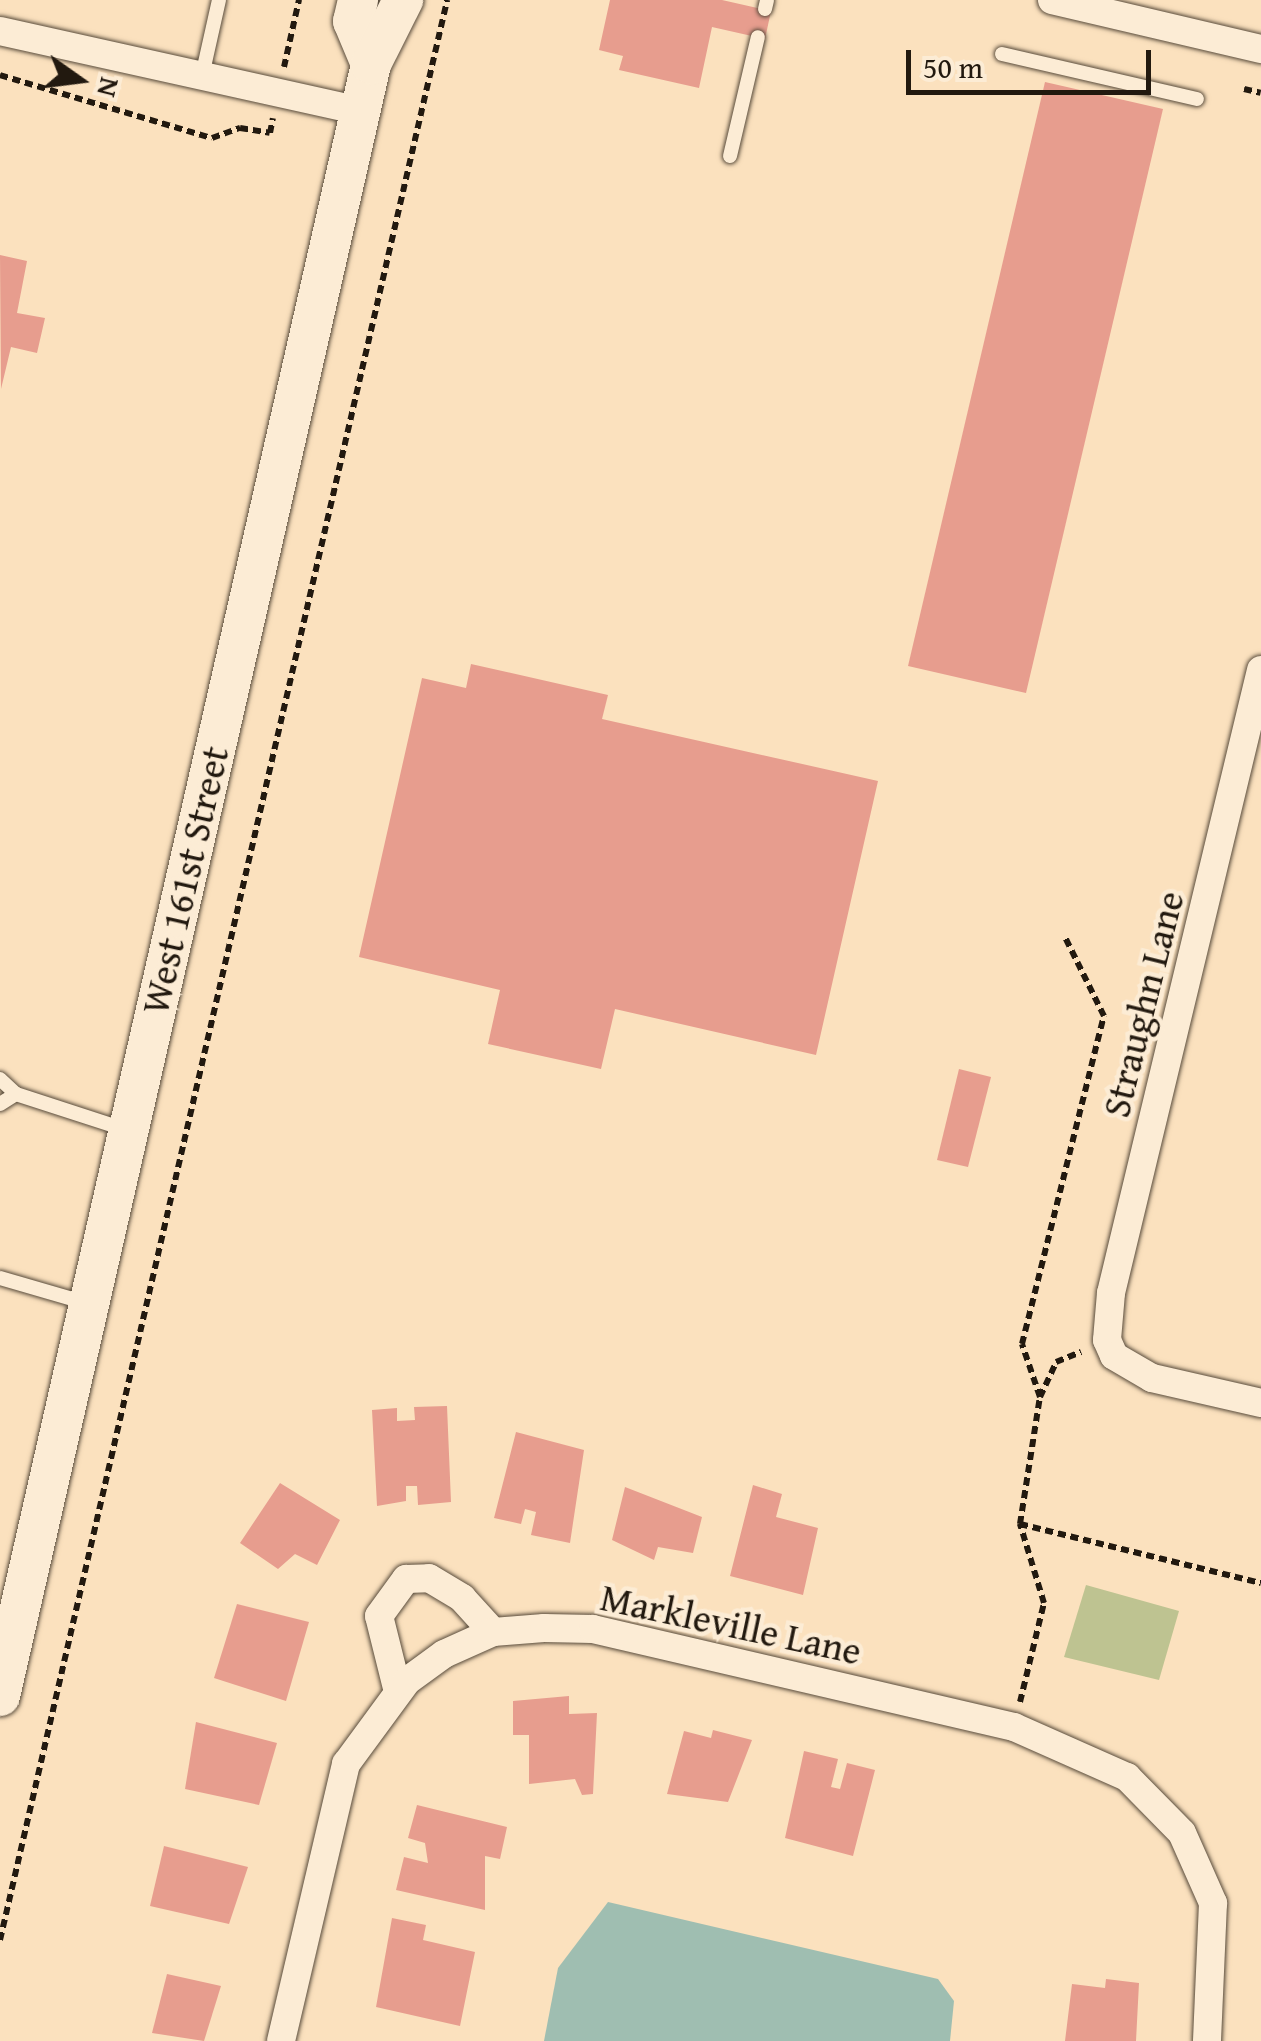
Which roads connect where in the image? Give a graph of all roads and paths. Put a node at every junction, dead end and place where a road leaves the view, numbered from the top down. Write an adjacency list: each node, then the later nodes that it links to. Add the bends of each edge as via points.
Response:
1 (219, 0): 12 (lane)
2 (358, 0): 11 (street, via 353,21)
3 (403, 0): 11 (street, West 161st Street)
4 (447, 0): 35 (path)
5 (1052, 0): 6 (street)
6 (1147, 10): 9 (street)
7 (0, 31): 12 (street)
8 (758, 36): 17 (lane)
9 (1261, 49)
10 (1002, 54): 15 (lane)
11 (371, 64): 16 (street, West 161st Street)
12 (202, 76): 16 (street)
13 (1244, 89): 14 (path)
14 (1261, 93)
15 (1196, 99)
16 (361, 112): 23 (street, West 161st Street)
17 (730, 156)
18 (1261, 670): 26 (street, Straughn Lane, via 1110,1294)
19 (1064, 936): 27 (path, via 1104,1016 1022,1344)
20 (0, 1078): 21 (lane)
21 (16, 1094): 22 (lane); 23 (lane)
22 (0, 1104)
23 (128, 1130): 25 (street, West 161st Street)
24 (0, 1278): 25 (lane)
25 (88, 1304): 33 (street, West 161st Street)
26 (1110, 1348): 27 (path, via 1056,1362); 28 (street, via 1152,1378)
27 (1040, 1397): 29 (path)
28 (1261, 1403)
29 (1020, 1524): 30 (path); 34 (path, via 1044,1603)
30 (1261, 1583)
31 (494, 1632): 32 (street, Markleville Lane, via 444,1654); 32 (street, via 445,1588 406,1579 379,1616); 34 (street, Markleville Lane, via 593,1629)
32 (398, 1692): 36 (street, Markleville Lane, via 346,1764)
33 (0, 1696)
34 (1014, 1727): 37 (street, Markleville Lane, via 1127,1778 1182,1833 1213,1904)
35 (0, 1940)
36 (281, 2041)
37 (1207, 2041)

